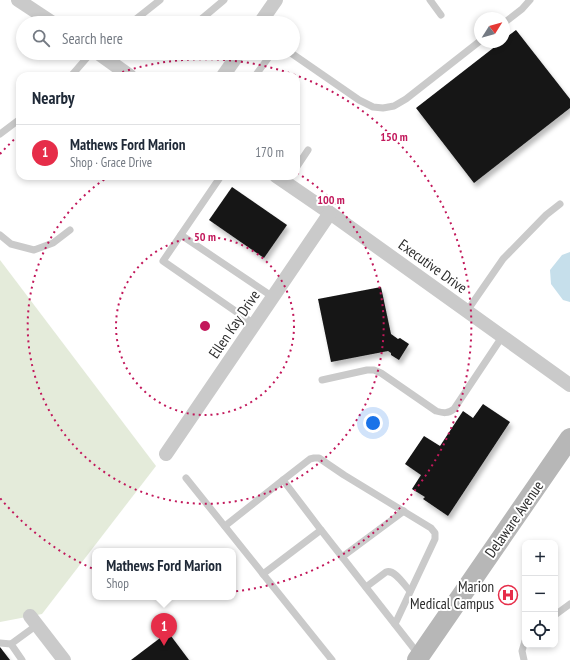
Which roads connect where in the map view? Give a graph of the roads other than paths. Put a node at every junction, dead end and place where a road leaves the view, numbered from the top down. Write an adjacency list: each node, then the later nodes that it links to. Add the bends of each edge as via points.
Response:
1 (18, 0): 7 (street)
2 (160, 0): 10 (lane)
3 (224, 0): 11 (lane)
4 (276, 0): 12 (street)
5 (430, 0): 8 (lane)
6 (530, 0): 13 (lane)
7 (32, 4): 9 (street)
8 (441, 14)
9 (45, 16)
10 (140, 16)
11 (205, 16)
12 (265, 16)
13 (510, 18)
14 (474, 46): 15 (lane, via 406,99 394,106 383,108 373,107 360,100)
15 (300, 59)
16 (85, 60): 20 (lane)
17 (110, 60): 21 (street)
18 (234, 60): 22 (street)
19 (267, 60): 23 (lane)
20 (74, 72)
21 (125, 72)
22 (226, 72)
23 (258, 72)
24 (16, 121): 25 (lane)
25 (0, 134)
26 (308, 150): 27 (lane)
27 (300, 162)
28 (218, 180): 33 (lane)
29 (288, 180): 31 (street, Executive Drive)
30 (560, 204): 36 (lane, via 546,215 504,260)
31 (330, 213): 35 (street, Ellen Kay Drive); 36 (street, Executive Drive)
32 (70, 230): 34 (lane, via 53,243 34,250 11,244)
33 (181, 234): 35 (lane); 37 (lane, via 163,261)
34 (0, 235)
35 (273, 297): 37 (street, Ellen Kay Drive)
36 (467, 311): 38 (street, Executive Drive)
37 (254, 324): 42 (street, Ellen Kay Drive)
38 (502, 337): 39 (lane, via 454,409 446,413 436,411 374,370); 40 (street, Executive Drive)
39 (322, 380)
40 (570, 385)
41 (570, 438): 59 (main road, Delaware Avenue)
42 (166, 454)
43 (186, 478): 46 (lane)
44 (283, 480): 45 (lane, via 310,459 320,458); 46 (lane); 47 (lane)
45 (404, 511): 48 (lane); 51 (lane, via 435,533 435,539)
46 (225, 526): 49 (lane)
47 (321, 530): 48 (lane); 49 (lane)
48 (342, 557): 50 (lane)
49 (263, 574): 62 (lane)
50 (366, 587): 51 (lane, via 390,571 394,572); 55 (lane)
51 (410, 591): 55 (lane)
52 (570, 604): 53 (lane)
53 (558, 613)
54 (33, 620): 57 (lane); 61 (street)
55 (395, 624): 59 (lane)
56 (0, 643): 57 (lane)
57 (11, 644): 60 (lane)
58 (523, 648): 63 (lane)
59 (418, 658)
60 (22, 660)
61 (64, 660)
62 (332, 660)
63 (524, 660)

